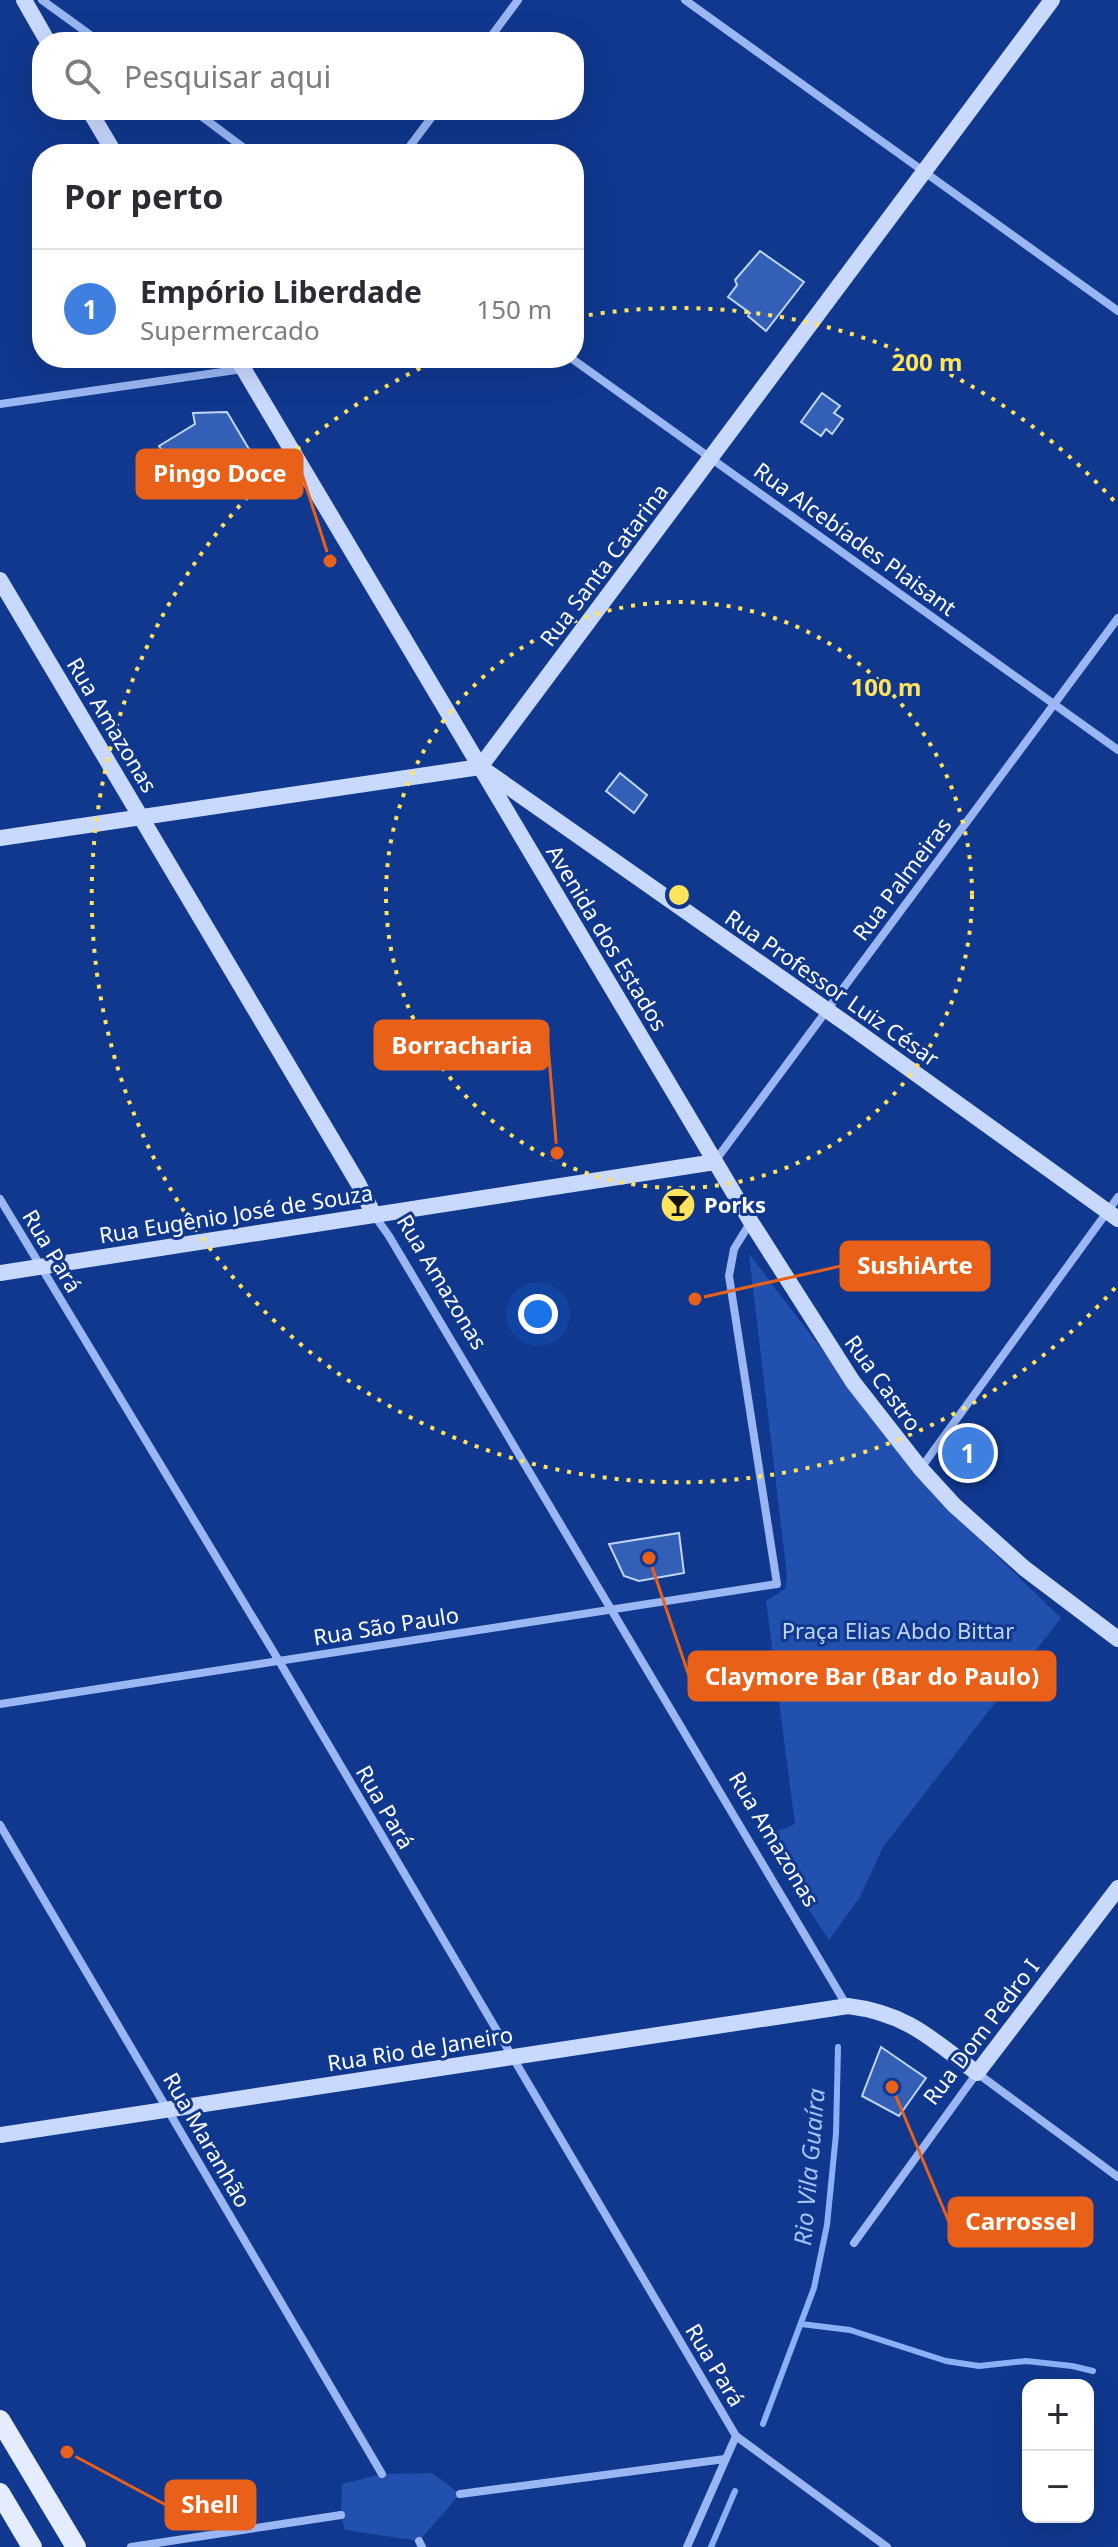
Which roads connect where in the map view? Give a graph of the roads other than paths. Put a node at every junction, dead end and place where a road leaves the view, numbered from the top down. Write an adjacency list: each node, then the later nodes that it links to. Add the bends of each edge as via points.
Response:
1 (24, 0): 6 (street)
2 (42, 0): 7 (street)
3 (518, 0): 8 (street)
4 (685, 0): 15 (street)
5 (1052, 0): 15 (street, Rua Santa Catarina)
6 (42, 32)
7 (86, 32)
8 (494, 32)
9 (95, 120): 12 (street)
10 (206, 120): 13 (street)
11 (430, 120): 14 (street)
12 (109, 144)
13 (239, 144)
14 (412, 144)
15 (924, 172): 16 (street); 21 (street, Rua Santa Catarina)
16 (1118, 311)
17 (584, 367): 21 (street, Rua Alcebíades Plaisant)
18 (209, 368): 20 (street)
19 (247, 368): 26 (street, Avenida dos Estados)
20 (0, 404)
21 (712, 458): 24 (street, Rua Alcebíades Plaisant); 26 (street, Rua Santa Catarina)
22 (0, 580): 27 (street, Rua Amazonas)
23 (1118, 618): 24 (street, Rua Palmeiras)
24 (1055, 704): 25 (street, Rua Alcebíades Plaisant); 29 (street, Rua Palmeiras)
25 (1118, 750)
26 (480, 767): 27 (street); 29 (street, Rua Professor Luiz César); 30 (street, Avenida dos Estados)
27 (140, 816): 28 (street); 33 (street, Rua Amazonas)
28 (0, 838)
29 (827, 1010): 30 (street, Rua Palmeiras); 34 (street, Rua Professor Luiz César)
30 (715, 1162): 33 (street, Rua Eugênio José de Souza); 35 (street, Avenida dos Estados)
31 (1118, 1197): 34 (street)
32 (0, 1199): 36 (street, Rua Pará)
33 (374, 1215): 36 (street, Rua Eugênio José de Souza); 39 (street, Rua Amazonas)
34 (1113, 1215): 38 (street)
35 (751, 1222): 38 (street, Rua Castro, via 853,1382); 39 (street, Rua São Paulo, via 734,1249 729,1276 777,1584)
36 (39, 1267): 37 (street, Rua Eugênio José de Souza); 41 (street, Rua Pará)
37 (0, 1273)
38 (921, 1469): 40 (street, Rua Castro, via 988,1537)
39 (611, 1610): 41 (street, Rua São Paulo); 45 (street, Rua Amazonas)
40 (1118, 1639)
41 (279, 1661): 42 (street, Rua São Paulo); 46 (street, Rua Pará)
42 (0, 1704)
43 (0, 1825): 48 (street, Rua Maranhão)
44 (1118, 1888): 47 (street, Rua Dom Pedro I)
45 (848, 2006): 46 (street, Rua Rio de Janeiro); 47 (street, via 898,2018)
46 (511, 2057): 48 (street, Rua Rio de Janeiro); 53 (street, Rua Pará)
47 (977, 2073): 50 (street); 51 (street, Rua Dom Pedro I)
48 (168, 2110): 49 (street, Rua Rio de Janeiro); 55 (street, Rua Maranhão)
49 (0, 2135)
50 (1118, 2177)
51 (854, 2243)
52 (0, 2420): 60 (main road)
53 (736, 2436): 54 (street); 63 (street)
54 (725, 2459): 57 (street); 62 (street)
55 (382, 2474)
56 (0, 2493): 59 (main road)
57 (460, 2494)
58 (341, 2515): 61 (street)
59 (32, 2547)
60 (76, 2547)
61 (131, 2547)
62 (687, 2547)
63 (887, 2547)

